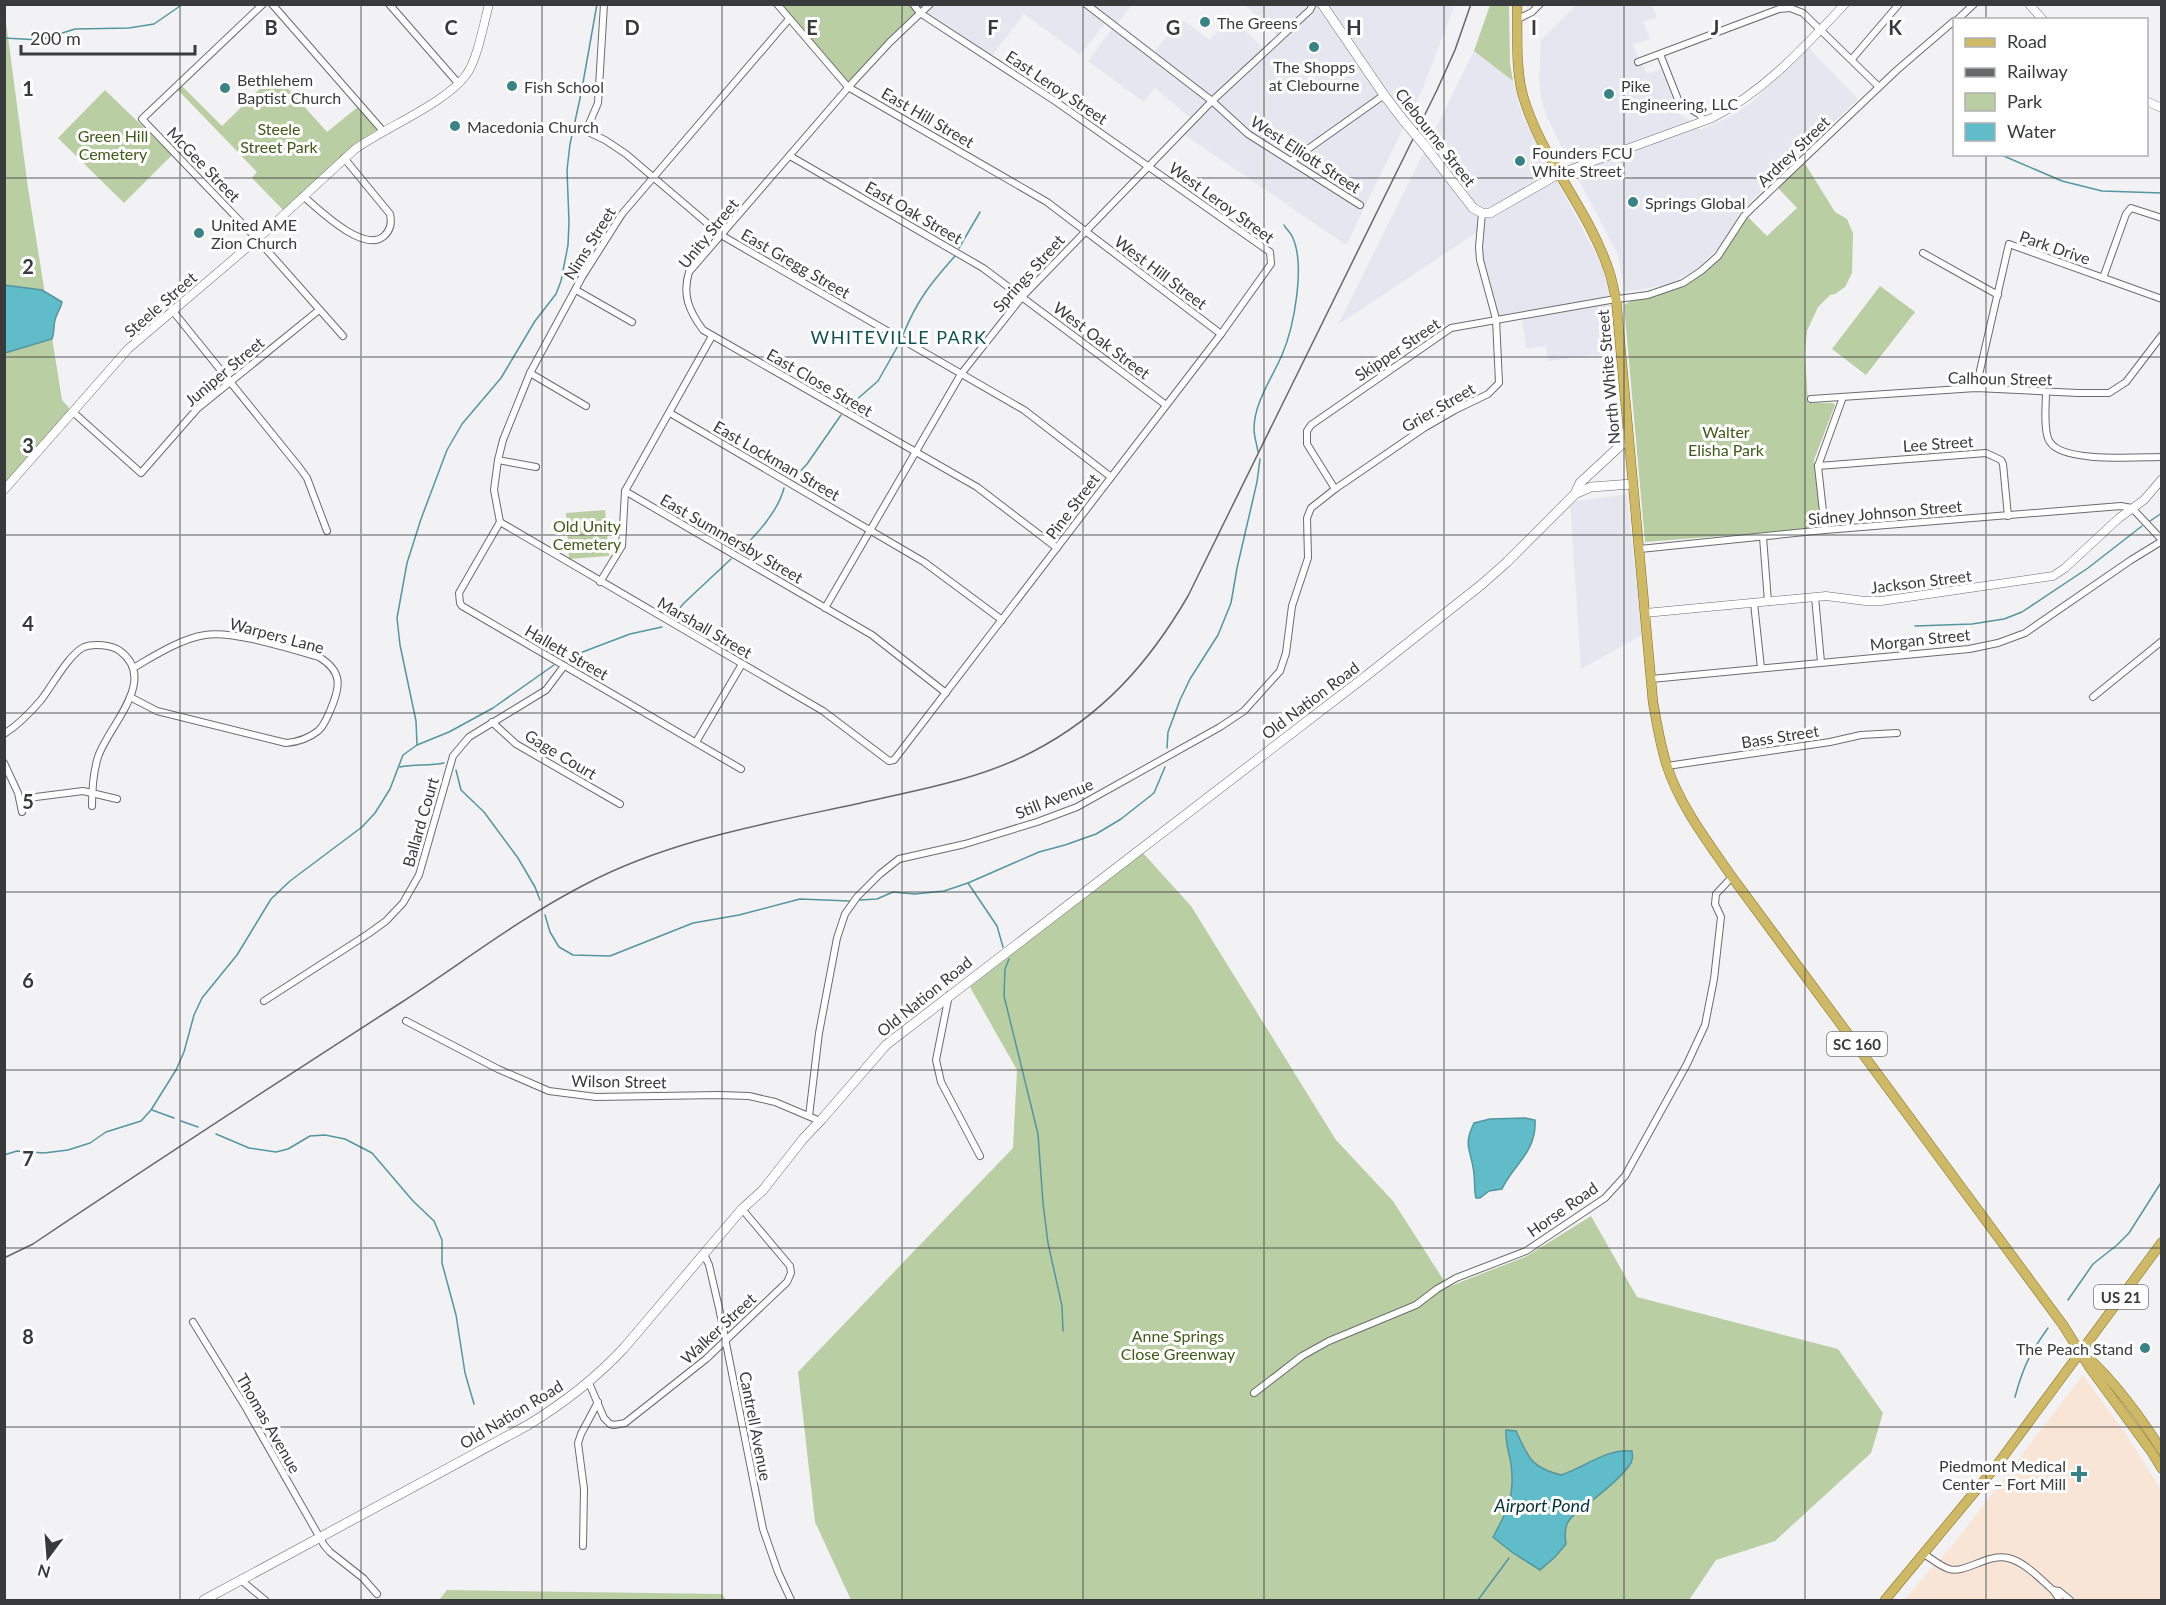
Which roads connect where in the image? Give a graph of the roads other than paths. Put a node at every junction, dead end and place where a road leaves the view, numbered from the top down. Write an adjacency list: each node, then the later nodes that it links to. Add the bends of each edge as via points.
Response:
1 (262, 4): 47 (street, McGee Street, via 142,119)
2 (272, 4): 34 (street)
3 (389, 4): 28 (street)
4 (489, 4): 28 (street, Steele Street, via 474,57)
5 (604, 4): 40 (street, East Gregg Street, via 598,103 586,131 626,154)
6 (777, 4): 21 (street, East Hill Street)
7 (913, 4): 18 (street, East Leroy Street)
8 (930, 4): 18 (street, Unity Street)
9 (1086, 4): 32 (street, West Elliott Street)
10 (1313, 4): 32 (street, Springs Street)
11 (1322, 4): 31 (main road, Clebourne Street)
12 (1517, 4): 22 (main road, North White Street)
13 (1540, 4): 22 (street)
14 (1845, 4): 24 (street)
15 (1899, 4): 26 (street)
16 (1974, 4): 19 (street, Ardrey Street)
17 (2029, 4): 20 (street)
18 (920, 13): 29 (street, Unity Street); 38 (street, East Leroy Street)
19 (1958, 18)
20 (2041, 18)
21 (789, 19): 29 (street, East Hill Street); 40 (street, Nims Street)
22 (1518, 19): 39 (main road, North White Street, via 1522,93)
23 (1953, 23): 30 (street, Ardrey Street)
24 (1822, 29): 25 (street, via 1803,13 1779,9); 26 (street); 33 (street, via 1758,90)
25 (1660, 54): 27 (street); 33 (street, via 1679,102)
26 (1852, 59): 30 (street)
27 (1638, 62)
28 (458, 83): 34 (street, Steele Street)
29 (848, 87): 35 (street, Unity Street); 45 (street, East Hill Street, via 1047,202)
30 (1879, 87): 55 (street, Ardrey Street, via 1744,216 1725,248 1701,271 1660,292)
31 (1384, 95): 37 (street); 43 (main road, Clebourne Street, bridge, via 1473,208)
32 (1212, 101): 37 (street, West Elliott Street, via 1248,134); 38 (street, Springs Street)
33 (1704, 121): 39 (street)
34 (383, 131): 36 (street, Steele Street)
35 (790, 156): 46 (street, Unity Street); 53 (street, East Oak Street, via 983,268)
36 (344, 158): 41 (street, Steele Street); 41 (street, via 390,214 391,225 382,238 375,241 355,236)
37 (1291, 161): 42 (street, West Elliott Street)
38 (1148, 166): 45 (street, Springs Street); 49 (street, West Leroy Street, via 1270,252)
39 (1558, 174): 43 (main road, via 1490,213); 55 (main road, North White Street, via 1603,254)
40 (653, 176): 46 (street, East Gregg Street); 51 (street, Nims Street, via 622,214)
41 (303, 196): 47 (street, Steele Street)
42 (1360, 205)
43 (1482, 213): 58 (street, Grier Street, via 1480,260)
44 (2162, 218): 50 (street, via 2131,208)
45 (1084, 231): 53 (street, Springs Street); 60 (street, West Hill Street)
46 (721, 235): 63 (street, Unity Street, via 689,272 686,284 691,314); 65 (street, East Gregg Street)
47 (257, 239): 56 (street, Steele Street); 57 (street, McGee Street)
48 (1923, 253): 52 (street)
49 (1271, 264): 60 (street, Pine Street)
50 (2103, 278): 52 (street, Park Drive, via 2009,244); 54 (street, Park Drive)
51 (576, 290): 59 (street); 64 (street, Nims Street)
52 (1998, 295): 67 (street, Park Drive)
53 (1022, 297): 65 (street, Springs Street); 71 (street, West Oak Street)
54 (2162, 298)
55 (1616, 299): 58 (street, Skipper Street); 75 (main road, North White Street)
56 (172, 310): 66 (street); 73 (street, Steele Street, via 128,349)
57 (320, 310): 62 (street, McGee Street); 66 (street, Juniper Street)
58 (1496, 319): 84 (street, Grier Street, via 1501,375 1495,389 1424,428); 84 (street, Skipper Street, via 1451,328 1310,427 1307,444)
59 (632, 322)
60 (1221, 334): 71 (street, Pine Street)
61 (2162, 335): 68 (street, Calhoun Street, via 2118,389 2097,394)
62 (343, 336)
63 (712, 336): 74 (street); 76 (street, East Close Street)
64 (530, 373): 72 (street); 78 (street, Nims Street)
65 (961, 374): 76 (street, Springs Street); 81 (street, East Gregg Street, via 1024,410)
66 (230, 382): 73 (street, Juniper Street, via 197,409 141,472); 93 (street, via 307,478)
67 (1976, 388): 68 (street, Calhoun Street); 69 (street, Calhoun Street)
68 (2046, 392): 77 (street, via 2049,441 2058,450 2075,455)
69 (1843, 397): 70 (street, Calhoun Street); 79 (street)
70 (1811, 399)
71 (1166, 405): 81 (street, Pine Street)
72 (586, 406)
73 (73, 412): 85 (street, Steele Street)
74 (670, 412): 86 (street); 91 (street, East Lockman Street)
75 (1627, 429): 83 (main road, North White Street); 87 (main road, via 1622,444 1580,483)
76 (915, 452): 91 (street, Springs Street); 96 (street, East Close Street, via 977,487)
77 (2162, 457)
78 (498, 460): 80 (street); 90 (street, Nims Street, via 494,490)
79 (1818, 466): 89 (street, Lee Street, via 1986,453 2003,464); 92 (street)
80 (536, 467)
81 (1111, 477): 96 (street, Pine Street)
82 (2162, 479): 88 (street, Jackson Street)
83 (1632, 484): 87 (main road, Old Nation Road, via 1591,487); 97 (main road, North White Street)
84 (1335, 489): 134 (street, Still Avenue, via 1309,513 1308,558 1293,606 1280,671 1244,711 1077,807 965,844 899,859 857,897 837,938 819,1033)
85 (4, 490)
86 (625, 491): 98 (street, via 622,546); 102 (street, East Summersby Street)
87 (1575, 494): 131 (main road, Old Nation Road, via 1481,585)
88 (2132, 508): 89 (street, Sidney Johnson Street); 95 (street); 99 (street, Jackson Street, via 2054,576 1881,601)
89 (2008, 516): 92 (street, Sidney Johnson Street)
90 (500, 522): 98 (street, Marshall Street); 108 (street, Hallett Street, via 459,593 460,603)
91 (870, 530): 102 (street, Springs Street); 104 (street, East Lockman Street, via 924,562)
92 (1825, 530): 94 (street, Sidney Johnson Street)
93 (327, 531)
94 (1763, 537): 97 (street, Sidney Johnson Street); 100 (street)
95 (2162, 541): 106 (street, Morgan Street, via 2025,633 1998,643)
96 (1057, 548): 104 (street, Pine Street)
97 (1640, 549): 103 (main road, North White Street)
98 (600, 582): 107 (street, Marshall Street)
99 (1815, 597): 100 (street, Jackson Street); 106 (street)
100 (1767, 602): 101 (street, Jackson Street)
101 (1754, 603): 103 (street, Jackson Street); 110 (street)
102 (825, 608): 112 (street, East Summersby Street, via 872,635)
103 (1646, 613): 111 (main road, North White Street)
104 (1002, 620): 112 (street, Pine Street)
105 (2162, 641): 114 (street)
106 (1821, 662): 110 (street, Morgan Street)
107 (742, 664): 118 (street); 119 (street, Marshall Street, via 823,711)
108 (564, 666): 115 (street, Ballard Court, via 546,690); 118 (street, Hallett Street)
109 (133, 668): 113 (street); 113 (street, Warpers Lane, via 185,641 222,634 320,657 336,673 337,695 320,730 286,743 157,711); 117 (street, via 117,649 84,647 28,715)
110 (1761, 668): 111 (street, Morgan Street)
111 (1651, 679): 121 (main road, North White Street)
112 (946, 693): 119 (street, Pine Street)
113 (130, 697): 124 (street, via 99,754)
114 (2093, 697)
115 (492, 722): 127 (street, Gage Court, via 516,744); 132 (street, Ballard Court, via 469,737 453,756 419,875 403,903 368,934)
116 (1897, 733): 121 (street, Bass Street, via 1861,735)
117 (4, 734)
118 (696, 742): 122 (street, Hallett Street)
119 (892, 762)
120 (4, 763): 125 (street)
121 (1667, 766): 123 (main road, North White Street)
122 (741, 769)
123 (1672, 778): 130 (main road, SC 160 / SC 160)
124 (92, 792): 125 (street); 126 (street); 128 (street)
125 (20, 799): 129 (street)
126 (117, 799)
127 (620, 804)
128 (92, 807)
129 (22, 813)
130 (1732, 877): 142 (main road, SC 160 / SC 160); 144 (street, Horse Road, via 1716,894 1715,904 1721,917 1705,1025 1625,1176 1605,1198 1526,1251 1456,1278 1416,1305 1329,1341 1302,1356)
131 (950, 994): 135 (main road, Old Nation Road, via 885,1045); 136 (street, via 936,1060 941,1082)
132 (264, 1000)
133 (405, 1021): 134 (street, Wilson Street, via 549,1091 596,1097 749,1096)
134 (809, 1116): 135 (street)
135 (820, 1121): 137 (main road, Old Nation Road, via 763,1190)
136 (980, 1156)
137 (742, 1209): 139 (main road, Old Nation Road); 141 (street, Walker Street, via 791,1269 786,1282)
138 (2162, 1242): 142 (main road, US 21)
139 (704, 1254): 141 (street, Cantrell Avenue); 143 (main road, Old Nation Road)
140 (193, 1322): 148 (street, Thomas Avenue)
141 (725, 1341): 145 (street, Walker Street, via 625,1423 610,1424); 156 (street, Cantrell Avenue, via 763,1529)
142 (2080, 1351): 146 (main road, SC 160, via 2096,1364); 147 (main road, SC 160); 150 (main road, US 21, via 1997,1465)
143 (589, 1383): 145 (street, Walker Street); 148 (main road, Old Nation Road, via 528,1425)
144 (1254, 1393)
145 (598, 1402): 149 (street, via 578,1443 584,1489)
146 (2162, 1451)
147 (2162, 1469)
148 (320, 1537): 151 (main road, Old Nation Road); 153 (street, Thomas Avenue, via 330,1552)
149 (583, 1546)
150 (1924, 1554): 152 (street, via 1956,1570 2007,1557 2022,1564); 157 (main road, US 21)
151 (242, 1581): 154 (main road, Old Nation Road); 155 (street)
152 (2053, 1590): 158 (street); 159 (street)
153 (377, 1594)
154 (204, 1600)
155 (265, 1600)
156 (791, 1600)
157 (1885, 1600)
158 (2060, 1600)
159 (2070, 1600)

